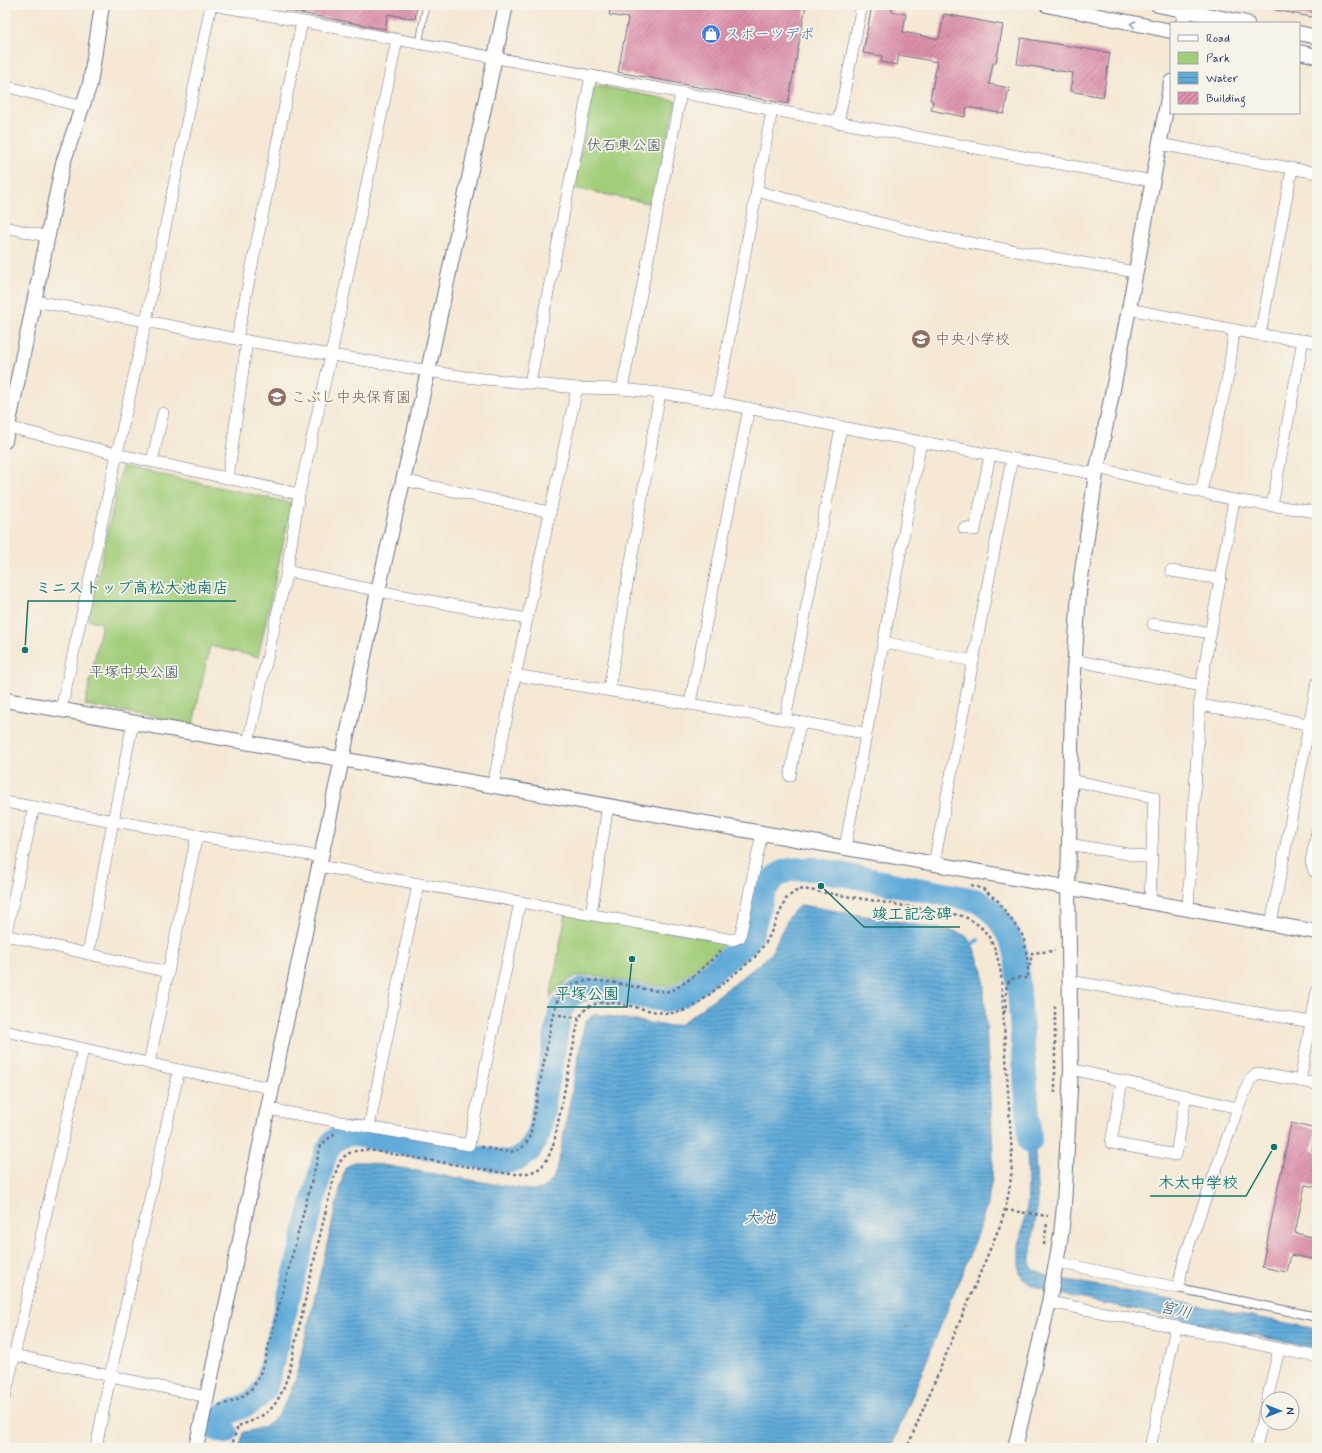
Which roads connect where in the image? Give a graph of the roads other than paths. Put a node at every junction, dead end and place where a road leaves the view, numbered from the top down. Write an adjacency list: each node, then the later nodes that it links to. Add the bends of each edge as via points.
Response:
1 (102, 5): 24 (street, via 90,84)
2 (212, 5): 8 (street); 37 (street)
3 (426, 5): 16 (lane)
4 (506, 5): 19 (street)
5 (862, 5): 26 (street)
6 (1047, 5): 12 (street, one-way to 6)
7 (1158, 5): 9 (street)
8 (235, 7): 10 (street)
9 (1185, 13): 11 (street)
10 (302, 22): 15 (street); 40 (street)
11 (1241, 22)
12 (1170, 31)
13 (1300, 33): 14 (street)
14 (1317, 37)
15 (397, 40): 16 (street); 43 (street)
16 (419, 44): 19 (street)
17 (1300, 52): 18 (street)
18 (1317, 56)
19 (494, 59): 20 (street); 44 (street)
20 (591, 76): 23 (street); 45 (street)
21 (5, 86): 24 (street)
22 (1170, 87): 27 (street)
23 (681, 93): 25 (street); 47 (street)
24 (83, 107): 33 (street, via 63,163)
25 (772, 110): 26 (street); 31 (street)
26 (838, 122): 30 (street)
27 (1159, 144): 28 (street); 30 (street)
28 (1292, 169): 29 (street); 39 (street)
29 (1317, 174)
30 (1152, 181): 34 (street)
31 (756, 191): 34 (street, via 931,236); 49 (street)
32 (5, 227): 33 (street)
33 (49, 237): 35 (street)
34 (1135, 272): 36 (street)
35 (34, 302): 37 (street); 52 (street)
36 (1129, 309): 38 (street); 60 (street)
37 (146, 321): 40 (street); 56 (street)
38 (1234, 330): 39 (street); 63 (street, via 1230,372)
39 (1260, 335): 41 (street)
40 (242, 340): 43 (street); 61 (street)
41 (1303, 340): 42 (street); 66 (street)
42 (1317, 342)
43 (331, 354): 44 (street); 64 (street)
44 (428, 371): 45 (street); 62 (street)
45 (530, 383): 46 (street)
46 (578, 388): 47 (street); 67 (street)
47 (622, 389): 48 (street)
48 (660, 393): 49 (street); 83 (street)
49 (717, 402): 50 (street)
50 (749, 408): 53 (street); 85 (street)
51 (163, 413): 59 (street)
52 (8, 427): 54 (street); 56 (street)
53 (841, 427): 55 (street); 88 (street)
54 (5, 441)
55 (921, 442): 57 (street); 77 (street)
56 (117, 454): 59 (street); 87 (street)
57 (990, 455): 58 (street); 69 (street, via 975,530)
58 (1012, 459): 60 (street); 79 (street)
59 (152, 461): 61 (street)
60 (1096, 471): 63 (street); 78 (street, via 1079,592)
61 (228, 478): 64 (street)
62 (403, 480): 67 (street); 73 (street)
63 (1201, 492): 65 (street)
64 (299, 494): 70 (street)
65 (1234, 500): 66 (street); 72 (street)
66 (1272, 506): 68 (street)
67 (550, 512): 74 (street)
68 (1317, 512)
69 (964, 528)
70 (287, 571): 73 (street); 93 (street)
71 (1171, 571): 72 (street)
72 (1221, 579): 76 (street)
73 (378, 591): 74 (street); 94 (street)
74 (527, 619): 80 (street)
75 (1153, 624): 76 (street)
76 (1211, 633): 82 (street)
77 (883, 642): 79 (street); 92 (street)
78 (1074, 660): 82 (street); 96 (street)
79 (973, 661): 109 (street)
80 (515, 675): 83 (street); 97 (street)
81 (1317, 683): 91 (street)
82 (1201, 686): 86 (street)
83 (609, 689): 85 (street)
84 (5, 700): 87 (street)
85 (690, 704): 88 (street)
86 (1199, 705): 91 (street); 115 (street)
87 (61, 710): 89 (street)
88 (785, 720): 90 (street)
89 (133, 722): 93 (street); 101 (street)
90 (800, 722): 92 (street); 95 (street)
91 (1313, 725): 117 (street)
92 (866, 733): 106 (street)
93 (248, 742): 94 (street)
94 (342, 758): 97 (street); 108 (street)
95 (790, 776)
96 (1070, 780): 105 (street); 107 (street, via 1154,797)
97 (493, 785): 99 (street)
98 (5, 802): 100 (street)
99 (608, 805): 103 (street); 116 (street)
100 (34, 807): 101 (street); 119 (street)
101 (113, 821): 104 (street); 120 (street)
102 (1317, 831): 110 (street, via 1311,862 1314,871)
103 (762, 832): 106 (street); 116 (street, via 740,937 733,940)
104 (197, 835): 108 (street); 121 (street)
105 (1069, 844): 107 (street); 112 (street)
106 (845, 847): 109 (street)
107 (1151, 858): 114 (street)
108 (320, 861): 111 (street); 133 (street)
109 (934, 863): 112 (street)
110 (1317, 871)
111 (418, 884): 113 (street); 137 (street)
112 (1068, 887): 114 (street); 122 (street)
113 (520, 902): 116 (street); 137 (street, via 469,1144)
114 (1150, 902): 115 (street)
115 (1188, 909): 117 (street)
116 (591, 914)
117 (1271, 924): 118 (street)
118 (1317, 932)
119 (5, 936): 120 (street)
120 (88, 954): 121 (street)
121 (168, 972): 127 (street)
122 (1070, 981): 124 (street); 128 (street)
123 (1317, 991): 124 (street)
124 (1314, 1023): 131 (street)
125 (5, 1032): 126 (street)
126 (82, 1049): 127 (street); 144 (street)
127 (149, 1063): 129 (street)
128 (1071, 1068): 130 (street); 138 (street, via 1064,1206)
129 (179, 1070): 133 (street); 146 (street)
130 (1122, 1081): 134 (street); 134 (street, via 1110,1143 1176,1155)
131 (1300, 1081): 132 (street); 135 (street, via 1258,1073 1250,1080)
132 (1317, 1084)
133 (272, 1088): 136 (street)
134 (1186, 1096): 135 (street)
135 (1238, 1108): 139 (street, via 1184,1260)
136 (268, 1109): 137 (street); 148 (street)
137 (368, 1127)
138 (1055, 1265): 139 (street); 140 (street)
139 (1178, 1288): 141 (street)
140 (1049, 1299): 142 (street); 151 (street)
141 (1317, 1318)
142 (1176, 1327): 143 (street); 152 (street)
143 (1279, 1349): 145 (street); 153 (street)
144 (9, 1354): 146 (street); 147 (street)
145 (1317, 1358)
146 (110, 1376): 148 (street); 149 (street)
147 (5, 1397)
148 (205, 1404): 150 (street)
149 (96, 1448)
150 (196, 1448)
151 (1015, 1448)
152 (1150, 1448)
153 (1256, 1448)

